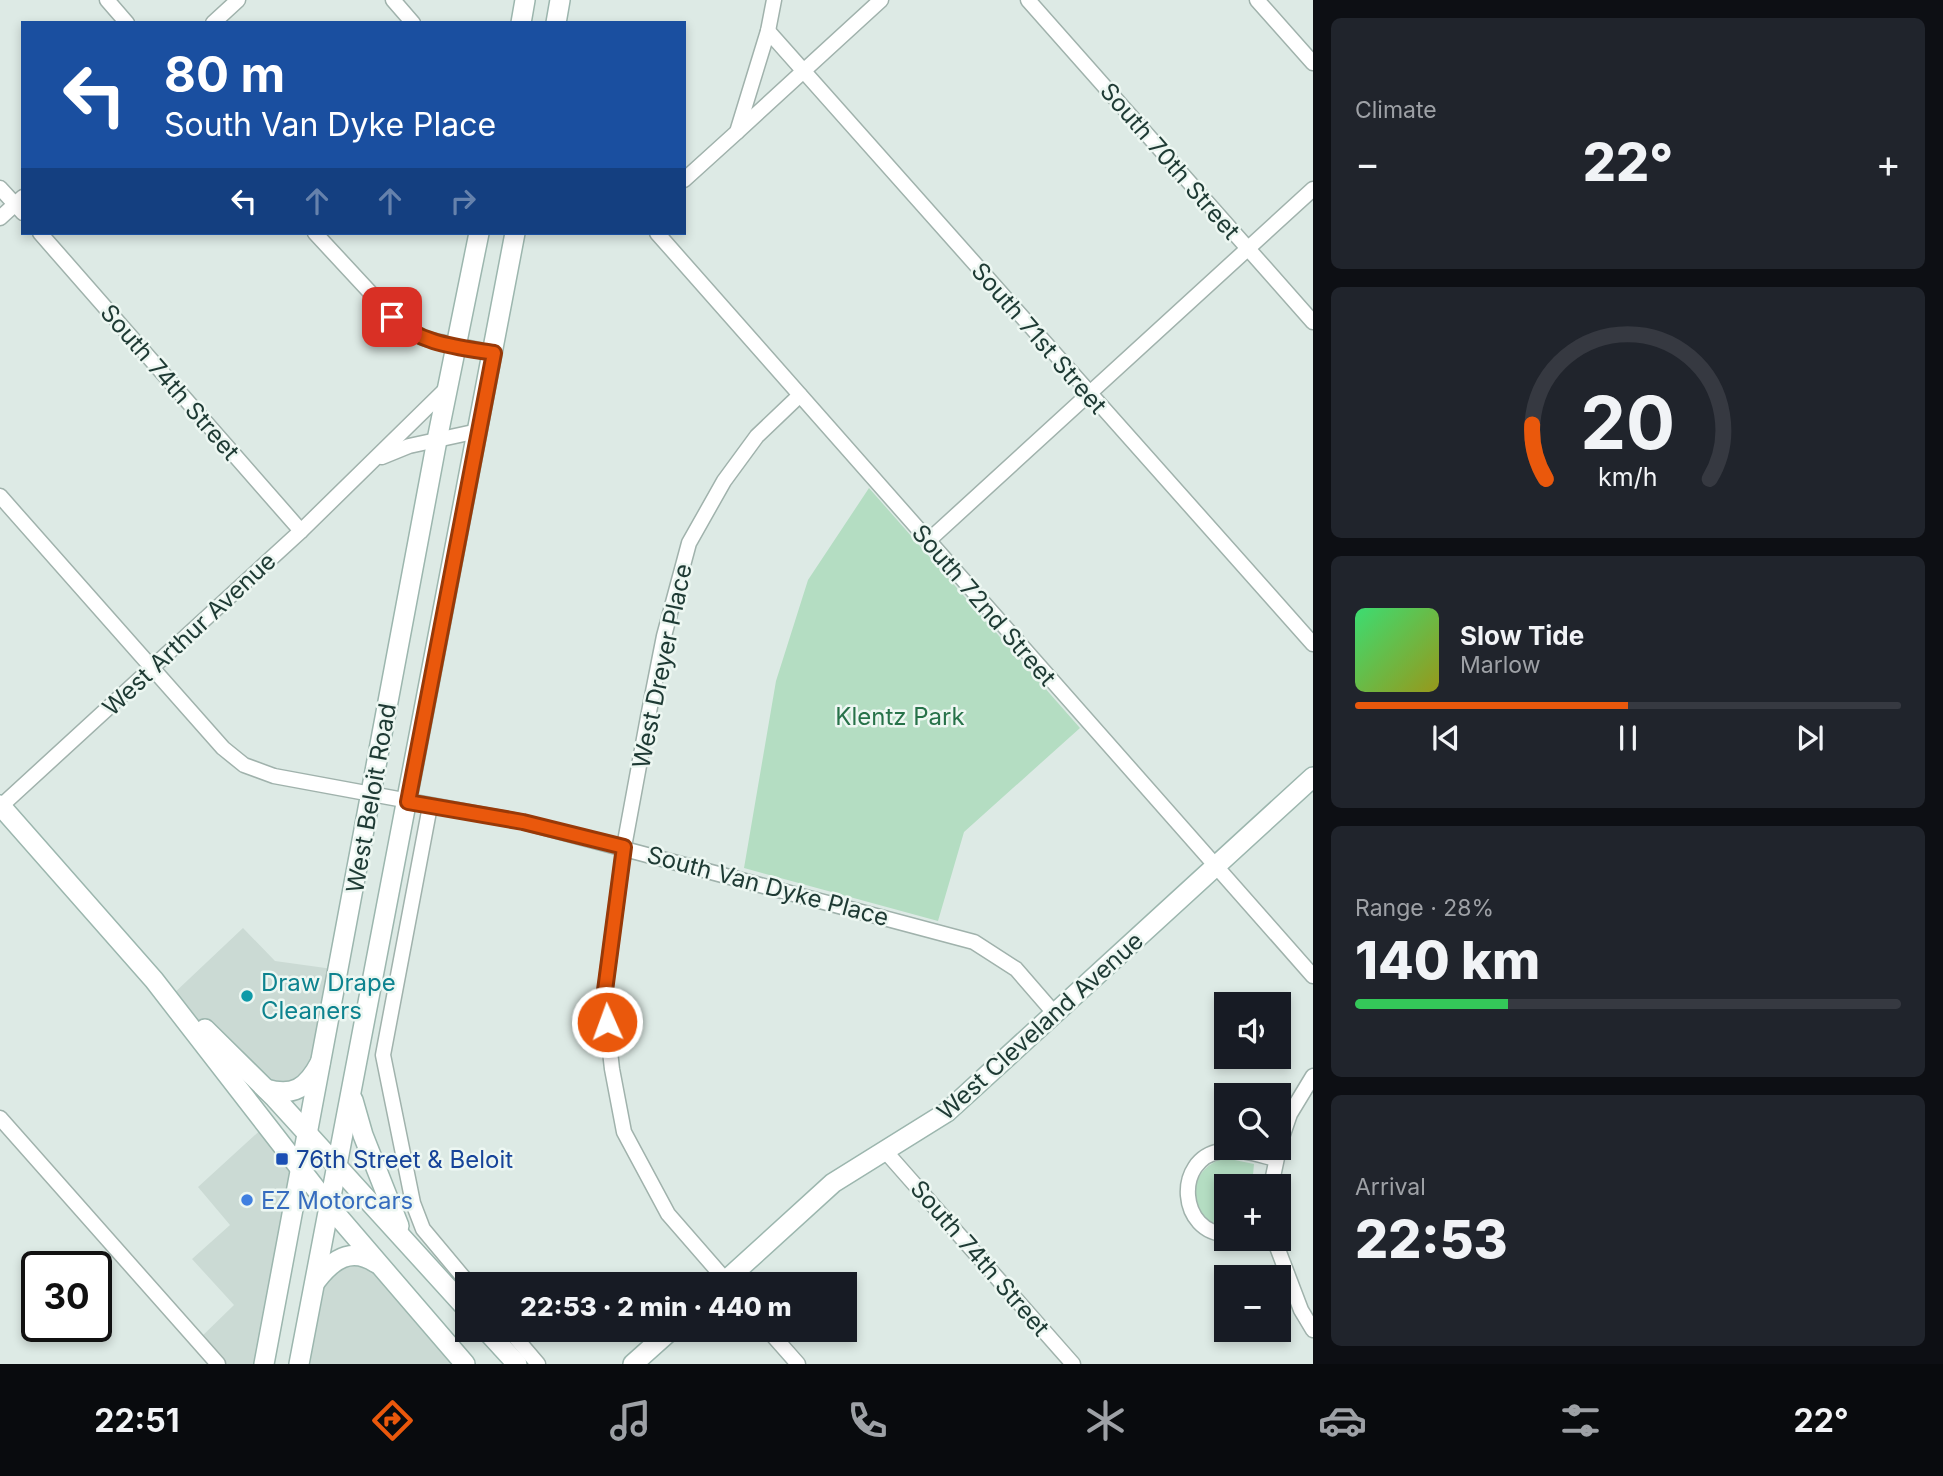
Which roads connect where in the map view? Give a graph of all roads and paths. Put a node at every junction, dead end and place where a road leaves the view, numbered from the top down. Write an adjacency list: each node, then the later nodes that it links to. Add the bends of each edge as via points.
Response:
1 (107, 0): 10 (street)
2 (238, 0): 11 (street)
3 (393, 0): 12 (street)
4 (526, 0): 13 (main road)
5 (560, 0): 14 (main road)
6 (774, 0): 15 (street)
7 (881, 0): 17 (street)
8 (1028, 0): 29 (street, South 70th Street)
9 (1257, 0): 16 (street)
10 (125, 21)
11 (215, 21)
12 (411, 21)
13 (521, 21)
14 (555, 21)
15 (768, 31): 17 (street, South 71st Street); 18 (street)
16 (1313, 63)
17 (803, 69): 18 (street); 35 (street, South 71st Street)
18 (737, 132): 19 (street)
19 (686, 178)
20 (0, 188): 22 (street)
21 (1313, 189): 29 (street)
22 (20, 205): 23 (street)
23 (0, 218)
24 (42, 235): 40 (street, South 74th Street)
25 (317, 235): 31 (street, via 405,330)
26 (479, 235): 31 (main road, West Beloit Road)
27 (515, 235): 32 (main road, West Beloit Road)
28 (659, 235): 34 (street, South 72nd Street)
29 (1248, 249): 30 (street, South 70th Street); 35 (street)
30 (1313, 322)
31 (457, 347): 32 (street); 33 (main road, West Beloit Road)
32 (494, 353): 36 (main road, West Beloit Road)
33 (450, 386): 37 (main road, West Beloit Road); 38 (street, West Arthur Avenue)
34 (800, 395): 41 (street, South 72nd Street); 49 (street, West Dreyer Place, via 757,436 724,481 689,543 664,636)
35 (1090, 396): 41 (street); 42 (street, South 71st Street)
36 (478, 431): 37 (street, West Arthur Avenue); 46 (main road, West Beloit Road)
37 (437, 440): 38 (street, West Arthur Avenue); 45 (main road, West Beloit Road)
38 (377, 459): 40 (street, West Arthur Avenue)
39 (0, 496): 43 (street, South Van Dyke Place)
40 (301, 531): 43 (street, West Arthur Avenue)
41 (928, 541): 50 (street, South 72nd Street)
42 (1313, 644)
43 (152, 669): 45 (street, South Van Dyke Place, via 244,765 274,776); 47 (street, West Arthur Avenue)
44 (1313, 777): 50 (main road, West Cleveland Avenue)
45 (370, 796): 46 (street, South Van Dyke Place); 54 (main road, West Beloit Road)
46 (408, 802): 48 (street, South Van Dyke Place); 57 (main road, West Beloit Road)
47 (0, 806): 52 (main road)
48 (430, 806): 49 (street, South Van Dyke Place, via 523,822); 70 (street, via 383,1055 414,1203 430,1239)
49 (624, 847): 53 (street, South Van Dyke Place, via 974,942 1016,969); 71 (street, West Dreyer Place, via 604,998 611,1069 624,1132 668,1214)
50 (1217, 866): 51 (street, South 72nd Street); 53 (main road, West Cleveland Avenue)
51 (1313, 976)
52 (154, 980): 56 (main road); 64 (main road)
53 (1055, 1014): 61 (main road, West Cleveland Avenue, via 947,1112)
54 (324, 1056): 56 (main road, via 309,1082 294,1093); 60 (main road, West Beloit Road)
55 (1313, 1076): 58 (street)
56 (267, 1089): 60 (main road)
57 (352, 1090): 63 (main road, West Beloit Road); 67 (main road, via 363,1135)
58 (1291, 1112)
59 (0, 1118): 80 (street)
60 (309, 1136): 63 (main road); 64 (main road, West Beloit Road)
61 (886, 1152): 72 (main road, West Cleveland Avenue, via 833,1183); 88 (street, South 74th Street)
62 (1214, 1155): 66 (street, via 1198,1163 1186,1192 1194,1215)
63 (337, 1167): 65 (main road, West Beloit Road); 67 (main road)
64 (303, 1170): 65 (main road); 81 (main road, West Beloit Road)
65 (330, 1207): 69 (main road); 73 (main road, West Beloit Road)
66 (1214, 1231)
67 (409, 1245): 74 (main road)
68 (1279, 1251): 75 (street)
69 (381, 1266): 73 (main road, via 361,1255 345,1256 333,1262); 83 (main road)
70 (459, 1272)
71 (716, 1272)
72 (737, 1272)
73 (316, 1282): 82 (main road, West Beloit Road)
74 (455, 1296)
75 (1313, 1330)
76 (497, 1342): 84 (main road)
77 (519, 1342): 85 (street)
78 (658, 1342): 86 (main road)
79 (779, 1342): 87 (street)
80 (218, 1364)
81 (264, 1364)
82 (299, 1364)
83 (465, 1364)
84 (517, 1364)
85 (538, 1364)
86 (633, 1364)
87 (798, 1364)
88 (1073, 1364)

